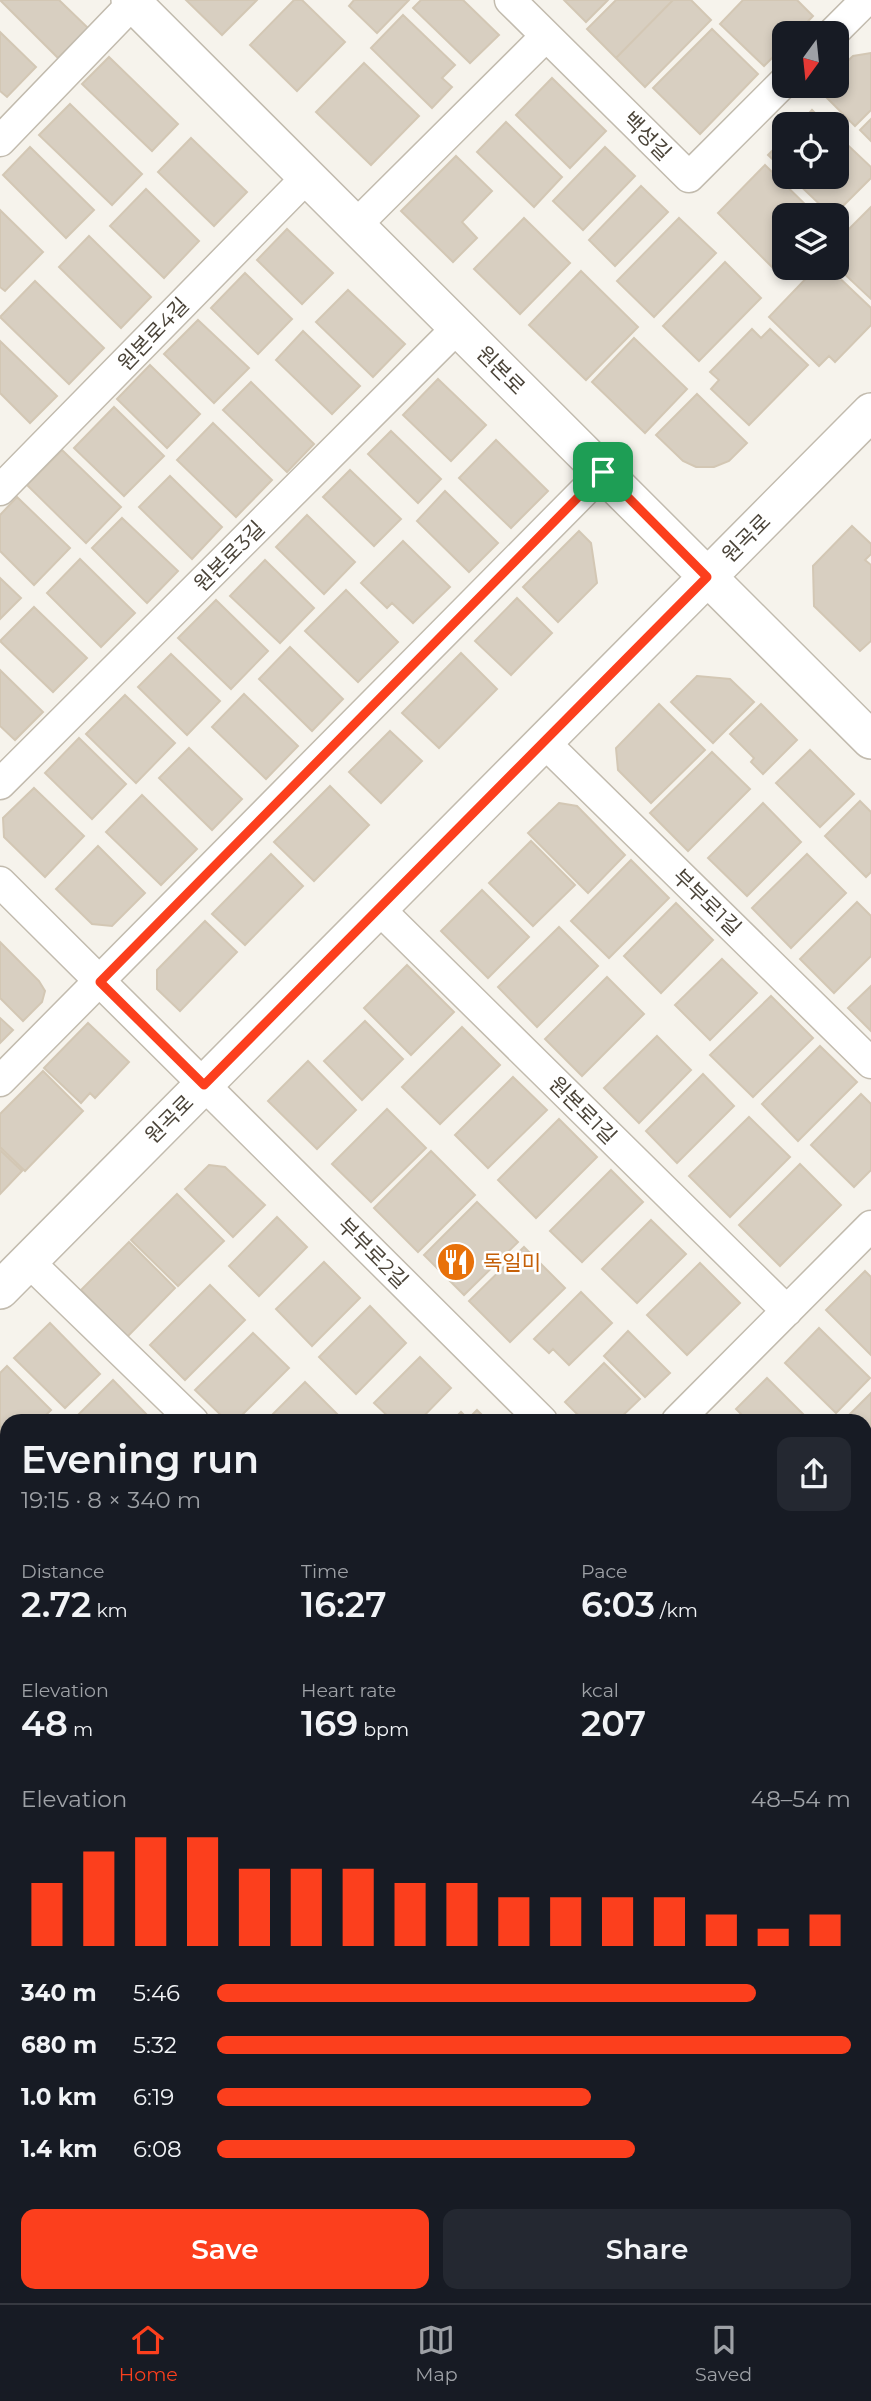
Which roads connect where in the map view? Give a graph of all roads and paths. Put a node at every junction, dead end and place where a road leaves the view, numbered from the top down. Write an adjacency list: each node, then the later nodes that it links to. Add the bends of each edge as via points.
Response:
1 (510, 0): 5 (street, 백성길)
2 (132, 2): 7 (street); 8 (street, 원본로)
3 (865, 4): 4 (street)
4 (846, 21)
5 (546, 36): 6 (street, 백성길, via 689,177); 9 (street)
6 (772, 94)
7 (0, 141)
8 (307, 177): 9 (street, 원본로); 13 (street, 원본로4길)
9 (356, 226): 10 (street, 원본로)
10 (458, 327): 12 (street, 원본로); 17 (street, 원본로3길)
11 (871, 412): 14 (street, 원곡로)
12 (603, 472): 14 (street, 원본로); 20 (street)
13 (0, 490)
14 (707, 577): 15 (street, 원본로); 16 (street, 원곡로)
15 (871, 740)
16 (544, 742): 19 (street, 원곡로); 21 (street, 부부로1길)
17 (0, 784)
18 (0, 882): 20 (street, 부부로2길)
19 (378, 908): 23 (street, 원곡로); 27 (street, 원본로1길)
20 (100, 982): 22 (street); 23 (street, 부부로2길)
21 (871, 1063)
22 (0, 1081)
23 (204, 1085): 25 (street, 원곡로); 29 (street, 부부로2길)
24 (871, 1226): 27 (street)
25 (28, 1261): 26 (street, 원곡로); 28 (street)
26 (0, 1290)
27 (787, 1311): 30 (street)
28 (186, 1414)
29 (535, 1414)
30 (684, 1414)

